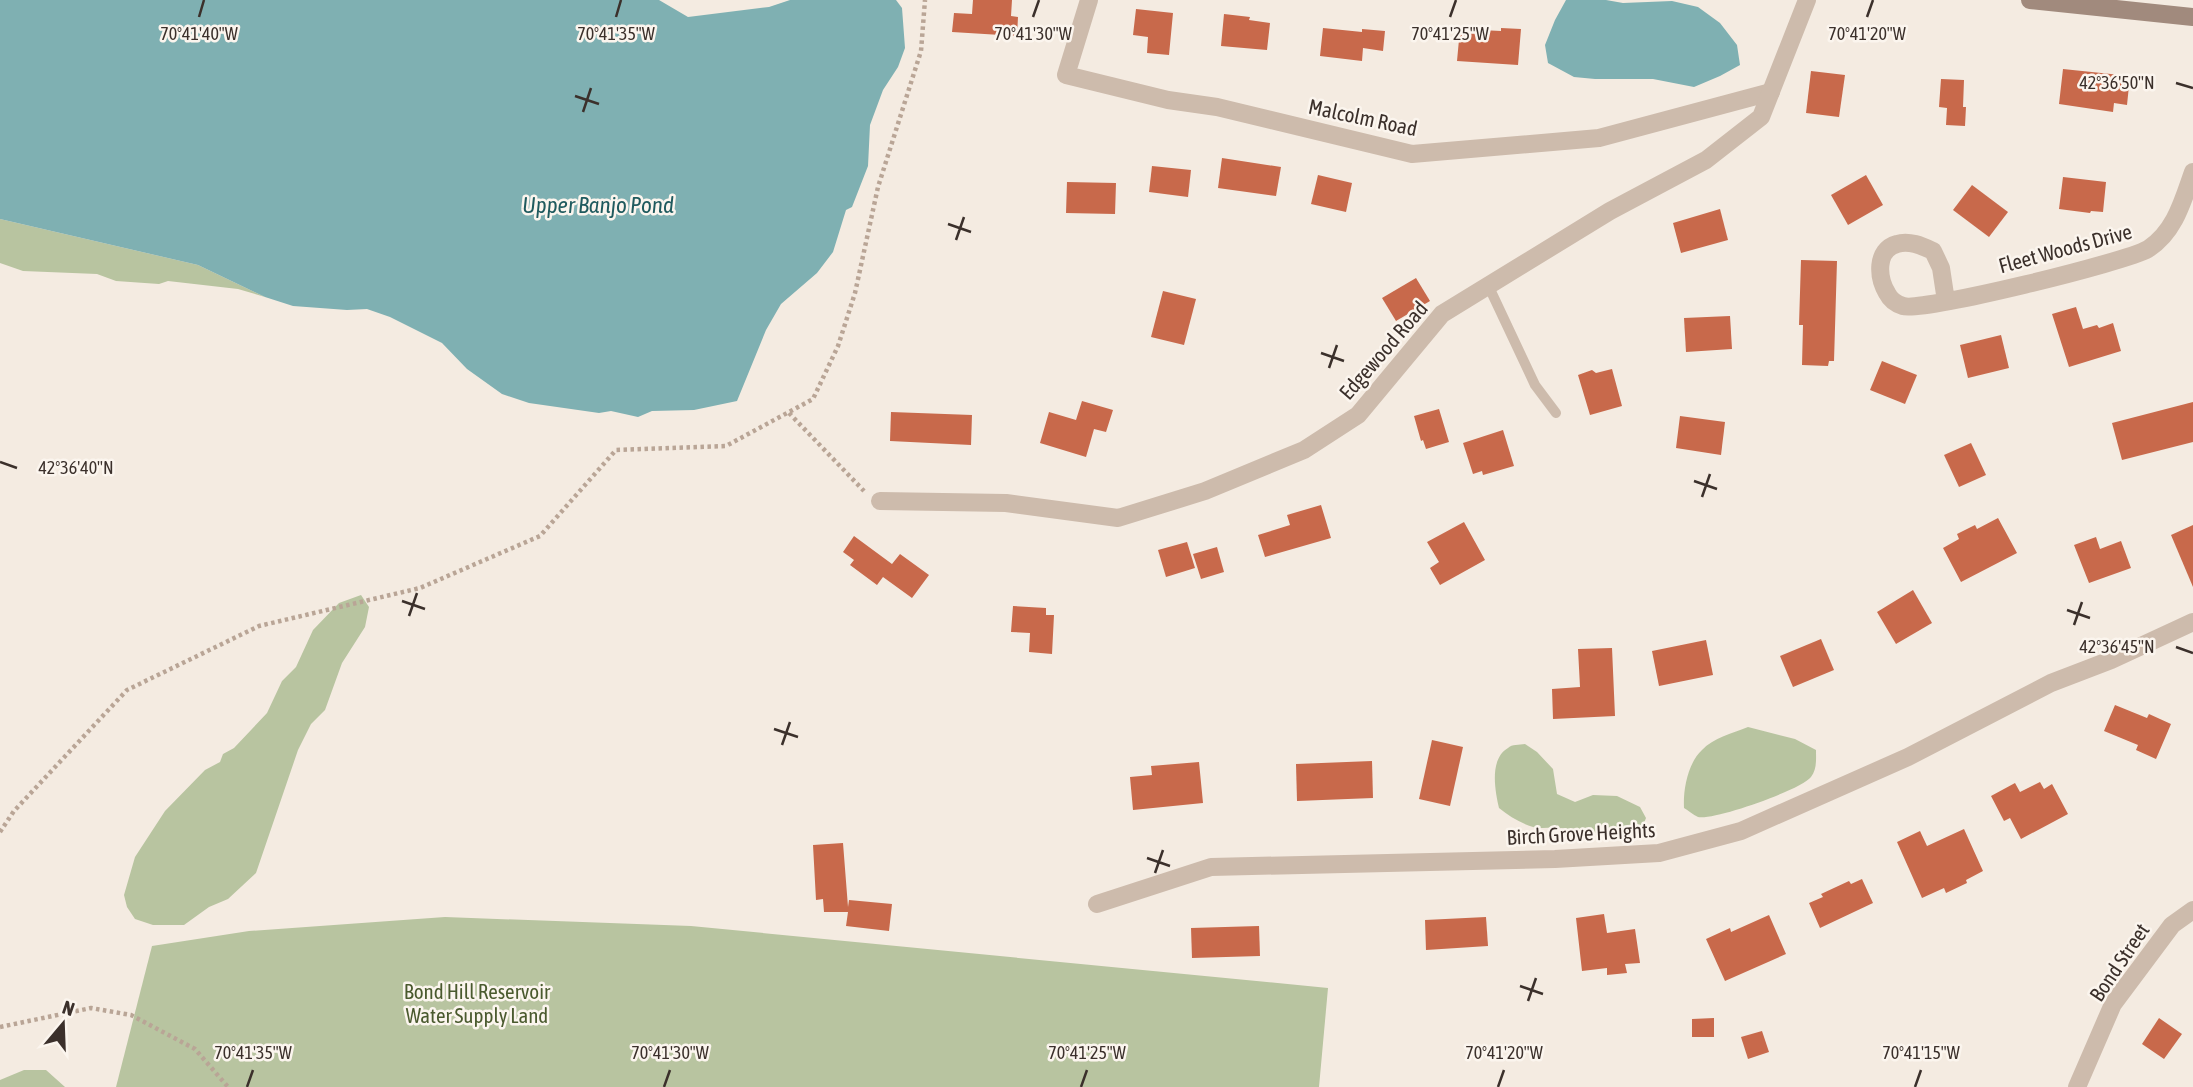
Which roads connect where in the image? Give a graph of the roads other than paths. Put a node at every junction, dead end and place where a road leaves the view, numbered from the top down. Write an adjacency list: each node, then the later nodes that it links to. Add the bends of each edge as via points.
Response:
1 (1089, 0): 5 (street, Malcolm Road, via 1066,75 1412,154 1599,138)
2 (1807, 0): 5 (street, Edgewood Road)
3 (2030, 0): 4 (street)
4 (2193, 17)
5 (1771, 92): 7 (street, Edgewood Road, via 1761,117 1706,160 1610,211)
6 (2193, 172): 8 (street, Fleet Woods Drive, via 2169,230 2149,248 2122,260)
7 (1488, 285): 9 (lane, via 1535,385); 10 (street, Edgewood Road, via 1442,314 1358,415 1304,450 1205,491 1118,517 1006,503)
8 (1946, 301)
9 (1556, 413)
10 (880, 501)
11 (2193, 622): 12 (street, Birch Grove Heights, via 2051,683 1908,757 1741,831 1659,853 1211,867)
12 (1097, 904)
13 (2193, 910): 14 (street, Bond Street, via 2172,925 2113,1004)
14 (2077, 1087)

